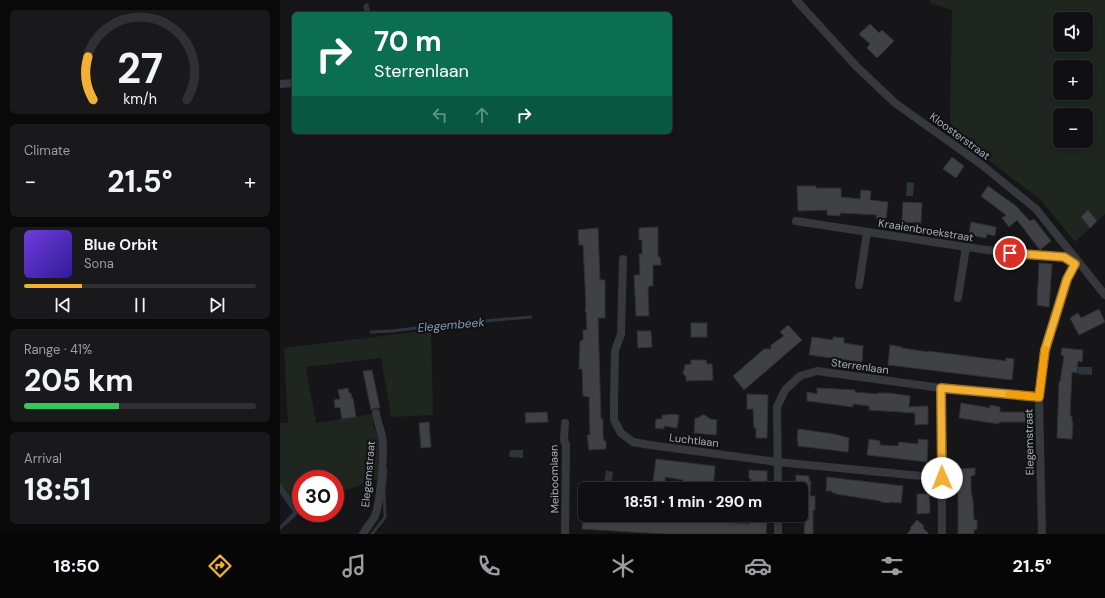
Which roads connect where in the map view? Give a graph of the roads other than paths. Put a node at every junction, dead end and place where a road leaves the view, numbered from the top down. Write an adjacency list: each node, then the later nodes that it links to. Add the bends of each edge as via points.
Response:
1 (796, 0): 8 (street, Kloosterstraat, via 857,67 896,103 982,165 1036,209 1068,247)
2 (292, 83): 3 (street)
3 (280, 84)
4 (796, 221): 5 (street, Kraaienbroekstraat)
5 (867, 232): 6 (street, Kraaienbroekstraat); 9 (street)
6 (966, 247): 8 (street, Kraaienbroekstraat, via 1024,255 1064,257); 11 (street)
7 (623, 259): 16 (street, Luchtlaan, via 620,334 615,352 614,403 614,420 622,433 633,442)
8 (1077, 263): 10 (street, Kloosterstraat); 13 (street, Elegemstraat, via 1067,279 1045,350)
9 (859, 285)
10 (1105, 295)
11 (958, 298)
12 (941, 388): 13 (street, Sterrenlaan); 16 (street, Sterrenlaan, via 816,371 800,376 785,390 777,407); 17 (street)
13 (1039, 397): 24 (street, Elegemstraat)
14 (376, 413): 20 (street, Elegemstraat, via 383,452 378,502 375,517)
15 (565, 423): 21 (street, Meiboomlaan)
16 (777, 462): 17 (street, Luchtlaan); 18 (street, Sterrenlaan)
17 (942, 478): 23 (street)
18 (778, 482)
19 (778, 522): 22 (street)
20 (363, 534)
21 (565, 534)
22 (778, 534)
23 (942, 534)
24 (1042, 534)

